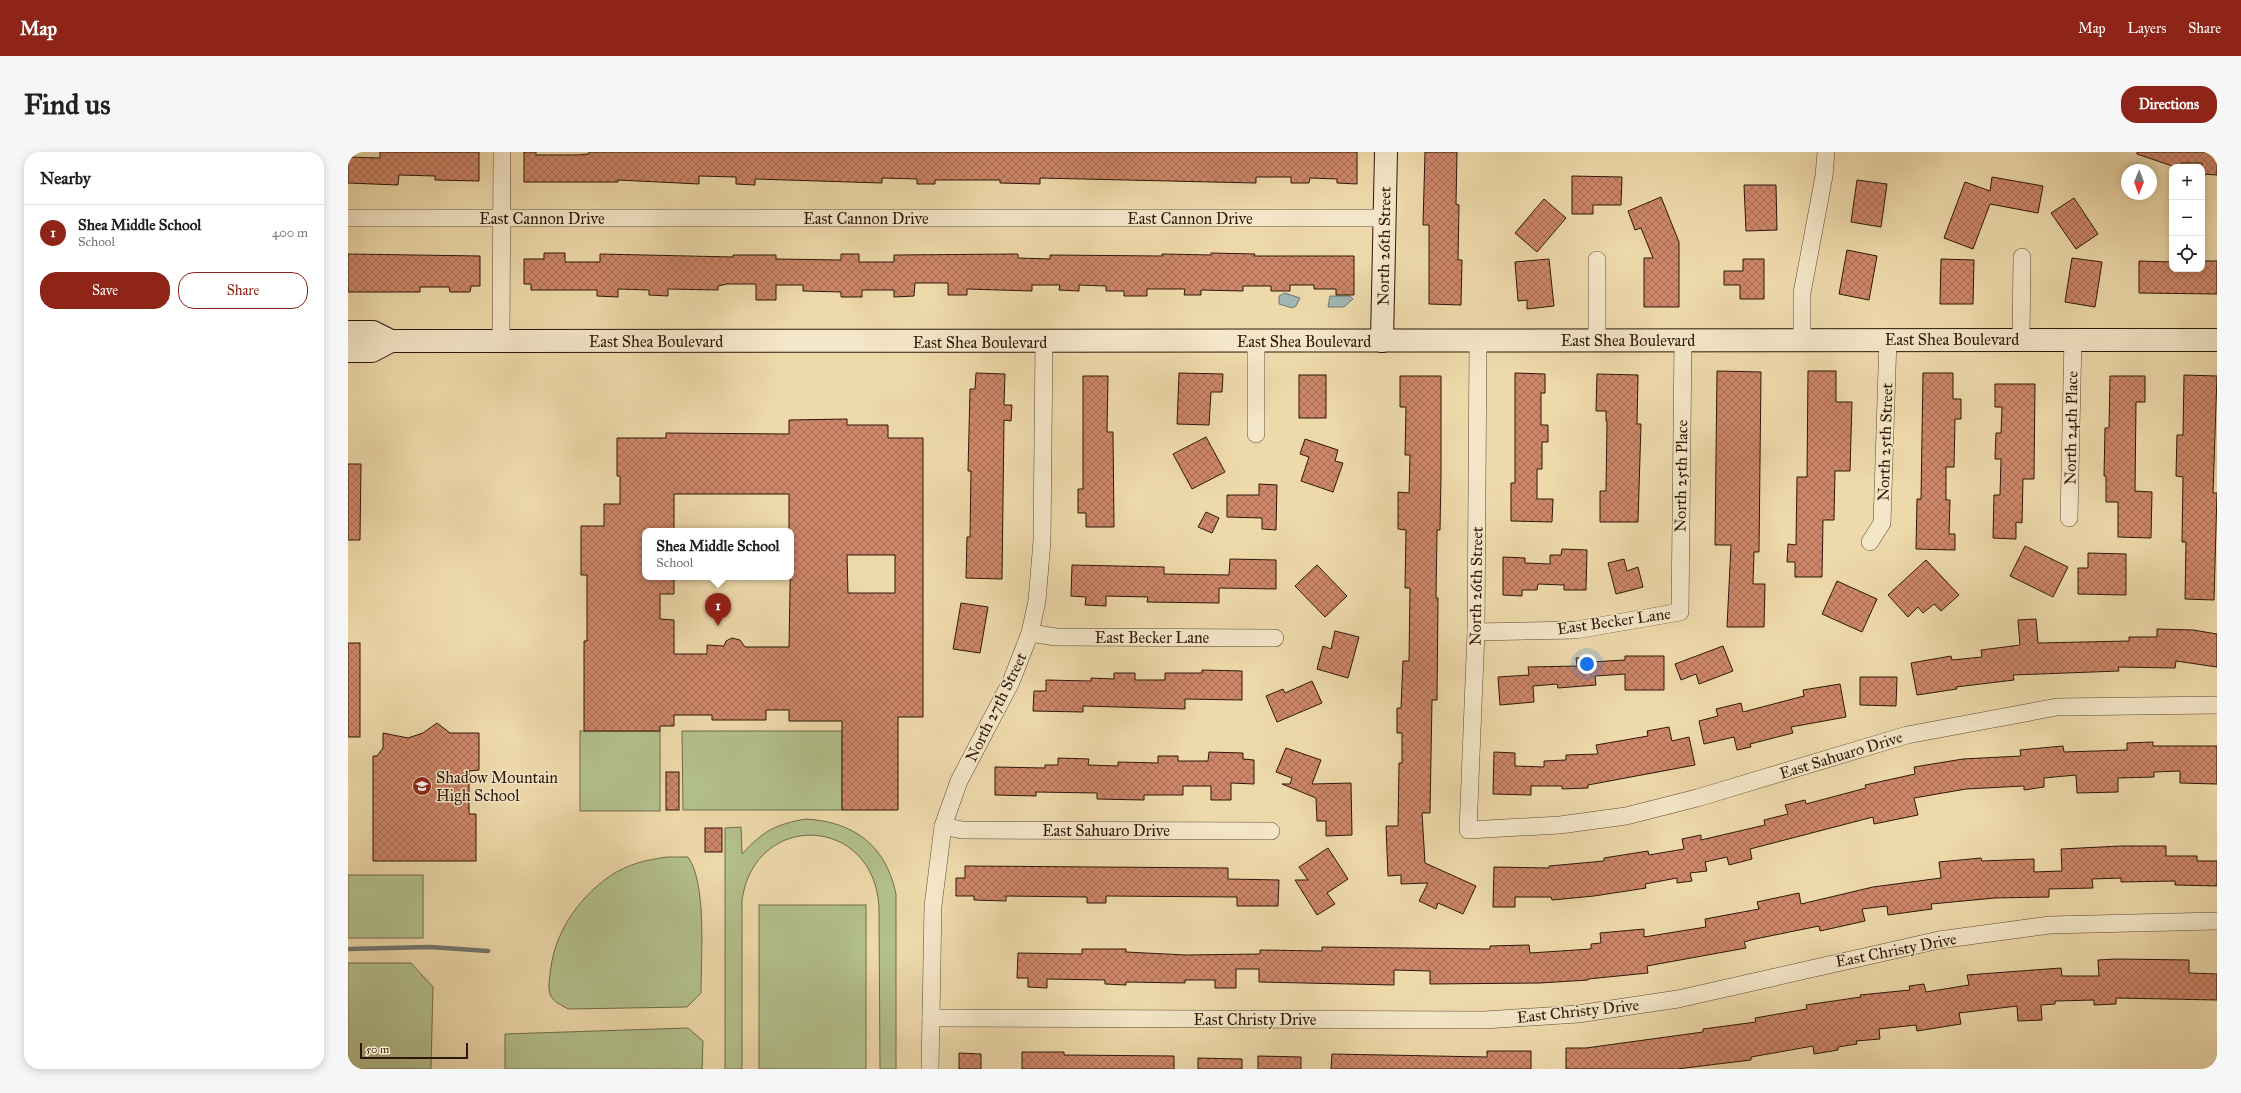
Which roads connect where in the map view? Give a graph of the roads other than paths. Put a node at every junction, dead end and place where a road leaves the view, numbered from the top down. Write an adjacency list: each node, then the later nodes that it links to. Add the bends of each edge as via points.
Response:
1 (502, 152): 5 (street)
2 (1386, 152): 6 (street, North 26th Street)
3 (1826, 152): 15 (street, via 1824,176 1802,293)
4 (348, 218): 5 (street, East Cannon Drive)
5 (502, 218): 6 (street, East Cannon Drive); 22 (street)
6 (1385, 218): 19 (street, North 26th Street)
7 (2022, 257): 10 (street)
8 (1597, 260): 13 (street)
9 (348, 332): 21 (street, East Shea Boulevard, via 372,332)
10 (2021, 338): 11 (street, East Shea Boulevard); 12 (street, East Shea Boulevard)
11 (2073, 338): 16 (street, East Shea Boulevard); 25 (street, North 24th Place)
12 (1888, 339): 15 (street, East Shea Boulevard); 26 (street, North 25th Street, via 1882,523)
13 (1596, 340): 14 (street, East Shea Boulevard); 20 (street, East Shea Boulevard)
14 (1683, 340): 15 (street, East Shea Boulevard); 27 (street, North 25th Place)
15 (1802, 340)
16 (2217, 340)
17 (1044, 341): 18 (street, East Shea Boulevard); 22 (street, East Shea Boulevard); 29 (street, North 27th Street, via 1040,571)
18 (1256, 341): 19 (street, East Shea Boulevard); 24 (street)
19 (1382, 341): 20 (street, East Shea Boulevard)
20 (1478, 341): 28 (street, North 26th Street)
21 (392, 342): 22 (street, East Shea Boulevard); 23 (street, East Shea Boulevard, via 372,351)
22 (501, 342)
23 (348, 351)
24 (1256, 434)
25 (2069, 518)
26 (1870, 542)
27 (1680, 612): 28 (street, East Becker Lane, via 1576,630)
28 (1476, 632): 33 (street, North 26th Street)
29 (1030, 633): 30 (street, East Becker Lane, via 1056,637); 32 (street, North 27th Street, via 1011,682 959,781)
30 (1275, 638)
31 (2217, 705): 33 (street, East Sahuaro Drive, via 2057,707 1907,735 1697,798 1626,816 1560,825)
32 (943, 826): 34 (street, East Sahuaro Drive, via 962,830); 36 (street, North 27th Street, via 933,906)
33 (1468, 830)
34 (1271, 831)
35 (2217, 921): 36 (street, East Christy Drive, via 2050,925 1940,940 1678,999 1578,1014 1485,1020)
36 (931, 1018): 37 (street, North 27th Street)
37 (930, 1069)

